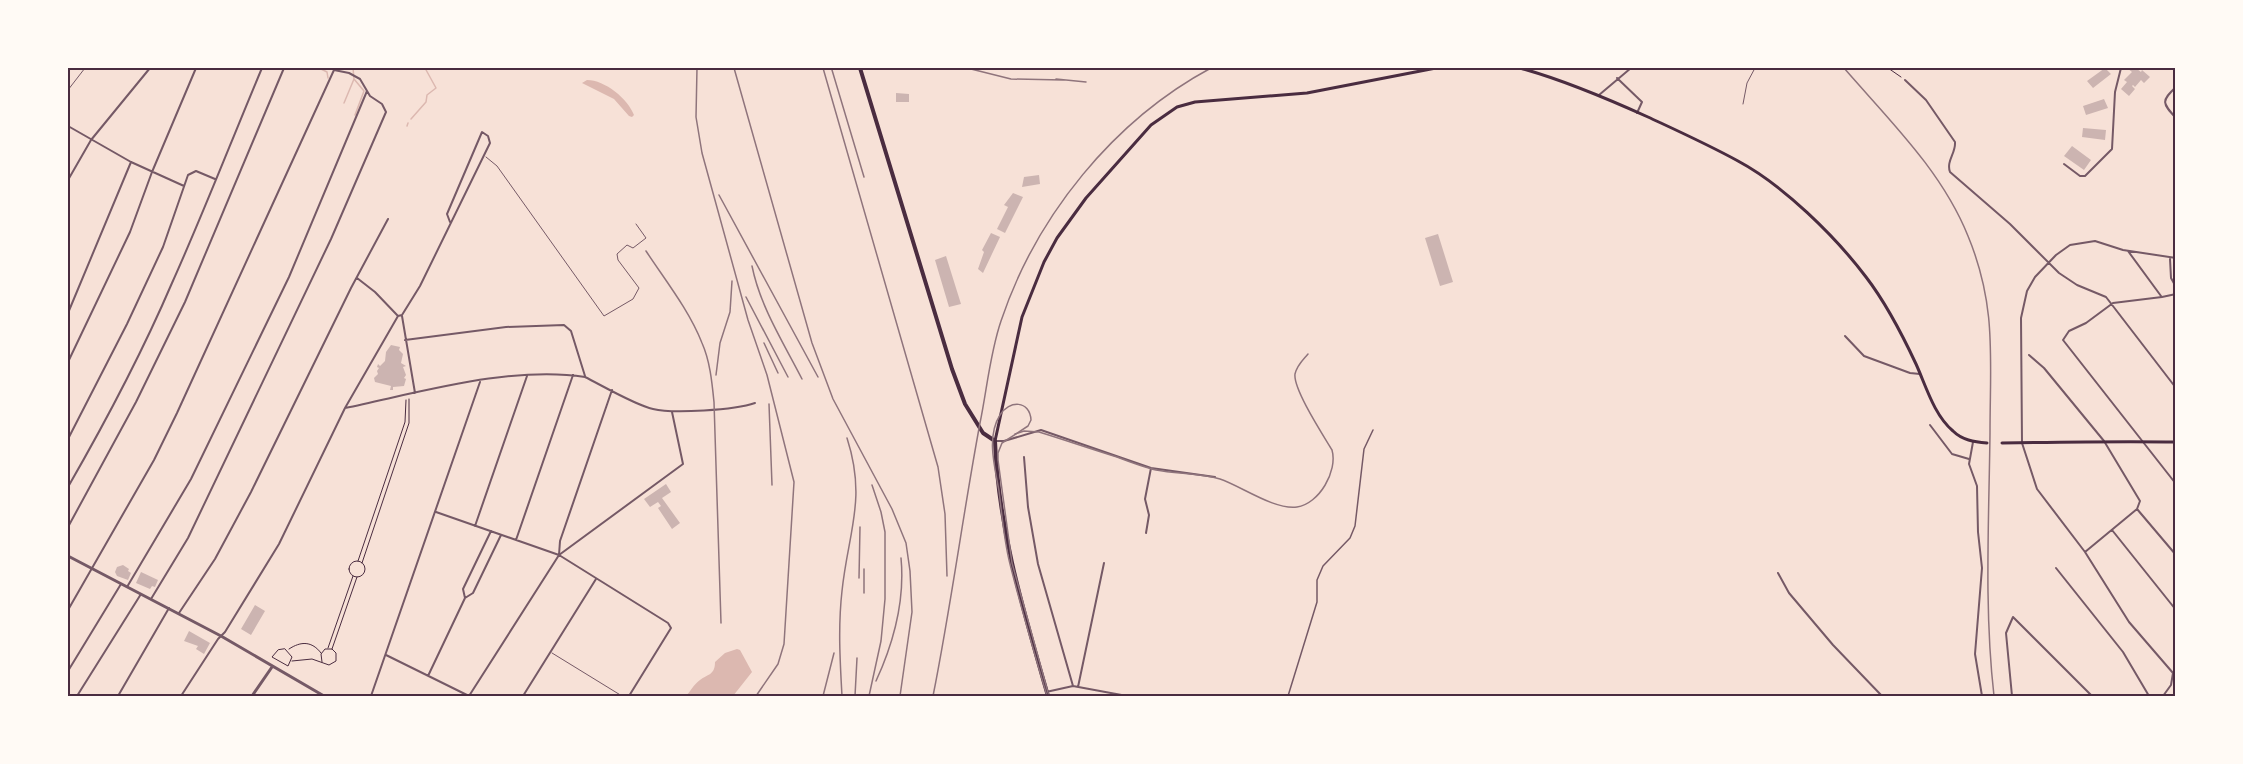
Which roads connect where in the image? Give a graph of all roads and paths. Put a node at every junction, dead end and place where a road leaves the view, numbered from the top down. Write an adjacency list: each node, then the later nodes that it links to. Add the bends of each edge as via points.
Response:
1 (85, 68): 16 (lane)
2 (150, 68): 23 (street)
3 (196, 68): 27 (street)
4 (262, 68): 28 (street)
5 (284, 68): 81 (street, via 185,302)
6 (860, 68): 64 (main road, via 965,404 983,433)
7 (1436, 68): 64 (main road, via 1307,93 1195,102 1177,107 1151,125 1086,198 1044,262 1022,317)
8 (1520, 68): 18 (main road)
9 (1630, 68): 13 (street)
10 (1755, 68): 19 (lane)
11 (1888, 68): 14 (path)
12 (2121, 68): 26 (street, via 2115,92 2112,149 2085,176)
13 (1617, 78): 18 (street); 20 (street, via 1642,102)
14 (1905, 80): 37 (street, via 1926,100 1955,142 1950,172)
15 (2175, 87): 21 (street, via 2164,101)
16 (68, 90)
17 (367, 91): 95 (street, via 365,84 355,77 334,70 177,413); 101 (street, via 289,277 191,479); 104 (street, via 386,109 331,239 189,538)
18 (1599, 95): 20 (main road)
19 (1743, 104)
20 (1637, 112): 49 (main road, via 1739,162 1767,180 1824,230 1850,256 1881,299)
21 (2175, 118)
22 (68, 126): 23 (street)
23 (91, 140): 25 (street); 29 (street)
24 (484, 156): 32 (street); 32 (street, via 490,143 482,132 447,214); 33 (lane, via 497,166 604,316 633,298 639,288 617,254 627,245 633,248 646,238)
25 (131, 162): 27 (street); 43 (street)
26 (2064, 164)
27 (152, 172): 30 (street); 48 (street, via 130,232)
28 (215, 179): 30 (street, via 192,171); 77 (street, via 140,353)
29 (68, 180)
30 (184, 186): 63 (street, via 127,324)
31 (388, 219): 38 (street)
32 (450, 222): 44 (street, via 420,286)
33 (636, 224)
34 (2128, 251): 36 (street); 37 (street, via 2087,241 2065,248); 41 (street)
35 (2175, 258): 36 (street)
36 (2170, 259): 39 (street)
37 (2049, 263): 42 (street, via 2064,277 2103,295); 67 (street, via 2035,277 2023,305)
38 (357, 279): 44 (street); 108 (street, via 251,492 215,559)
39 (2175, 286)
40 (2175, 294): 41 (street)
41 (2162, 297): 42 (street)
42 (2112, 304): 54 (street); 68 (street, via 2069,331 2063,342)
43 (68, 313)
44 (400, 316): 46 (street); 59 (street)
45 (1845, 336): 49 (street, via 1864,356)
46 (405, 340): 52 (street, via 506,327 564,325 571,331); 56 (street)
47 (2029, 355): 65 (street)
48 (68, 362)
49 (1920, 374): 66 (main road, via 1946,424)
50 (573, 375): 51 (street); 52 (street); 86 (street)
51 (526, 376): 53 (street); 80 (street)
52 (585, 377): 55 (street)
53 (481, 380): 56 (street); 79 (street)
54 (2175, 387)
55 (612, 390): 60 (street, via 650,408); 88 (street, via 560,541)
56 (415, 393): 57 (street)
57 (407, 395): 59 (street); 91 (path, via 405,422); 92 (path, via 409,423)
58 (755, 403): 60 (street)
59 (345, 408): 109 (street, via 279,544)
60 (672, 411): 88 (street, via 683,464)
61 (1930, 425): 73 (street, via 1952,454)
62 (1373, 430): 136 (street, via 1364,449 1354,526 1350,538 1323,566 1317,580 1317,602)
63 (68, 439)
64 (995, 441): 74 (street, via 1041,430); 124 (main road, via 1011,564)
65 (2104, 441): 67 (main road); 68 (main road); 78 (street, via 2138,494)
66 (1973, 442): 70 (main road); 73 (street)
67 (2022, 442): 71 (main road); 87 (street, via 2037,489)
68 (2142, 442): 69 (main road); 76 (street)
69 (2175, 442)
70 (1987, 443)
71 (2002, 443)
72 (1024, 456): 122 (street, via 1038,564)
73 (1970, 459): 138 (street, via 1977,486 1982,559 1980,612 1974,642)
74 (1151, 468): 75 (street); 84 (street, via 1145,499 1149,516)
75 (1215, 477)
76 (2175, 484)
77 (68, 487)
78 (2137, 509): 83 (street); 89 (street)
79 (436, 512): 80 (street); 115 (street)
80 (475, 525): 82 (street)
81 (68, 527)
82 (491, 531): 85 (street); 103 (street, via 463,589)
83 (2112, 531): 87 (street); 107 (street)
84 (1146, 533)
85 (501, 535): 86 (street); 103 (street, via 473,593)
86 (516, 540): 88 (street)
87 (2085, 552): 120 (street, via 2129,622)
88 (559, 555): 99 (street); 131 (street)
89 (2175, 555)
90 (68, 556): 95 (street)
91 (358, 561): 92 (path); 97 (path, via 350,567)
92 (362, 563): 98 (path, via 364,573)
93 (1104, 563): 123 (street)
94 (2056, 568): 141 (street, via 2123,652)
95 (92, 569): 100 (street); 106 (street)
96 (1778, 573): 137 (street, via 1789,593)
97 (353, 576): 98 (path); 110 (path)
98 (357, 577): 111 (path)
99 (597, 579): 113 (street); 134 (street, via 671,628)
100 (122, 584): 101 (street); 119 (street)
101 (127, 586): 102 (street)
102 (141, 594): 104 (street); 125 (street)
103 (465, 598): 121 (street)
104 (151, 599): 105 (street)
105 (169, 608): 108 (street); 126 (street)
106 (68, 610)
107 (2175, 610)
108 (179, 614): 109 (street)
109 (221, 636): 118 (street); 127 (street)
110 (328, 649): 111 (path); 114 (path)
111 (332, 649): 117 (path, via 336,661 329,665)
112 (288, 651): 114 (path, via 307,643); 116 (path); 116 (path, via 278,650 272,657 288,666)
113 (550, 652): 132 (street); 133 (lane)
114 (321, 654): 117 (path)
115 (386, 655): 121 (street); 130 (street)
116 (292, 662): 117 (path)
117 (322, 662)
118 (272, 667): 128 (street); 129 (street)
119 (68, 671)
120 (2174, 673): 142 (street)
121 (428, 676): 131 (street)
122 (1073, 686): 123 (street); 124 (street)
123 (1078, 687): 135 (street)
124 (1047, 694)
125 (77, 696)
126 (118, 696)
127 (182, 696)
128 (252, 696)
129 (324, 696)
130 (371, 696)
131 (469, 696)
132 (523, 696)
133 (622, 696)
134 (629, 696)
135 (1127, 696)
136 (1288, 696)
137 (1882, 696)
138 (1982, 696)
139 (2012, 696): 140 (street, via 2007,633 2013,617)
140 (2092, 696)
141 (2149, 696)
142 (2163, 696)

